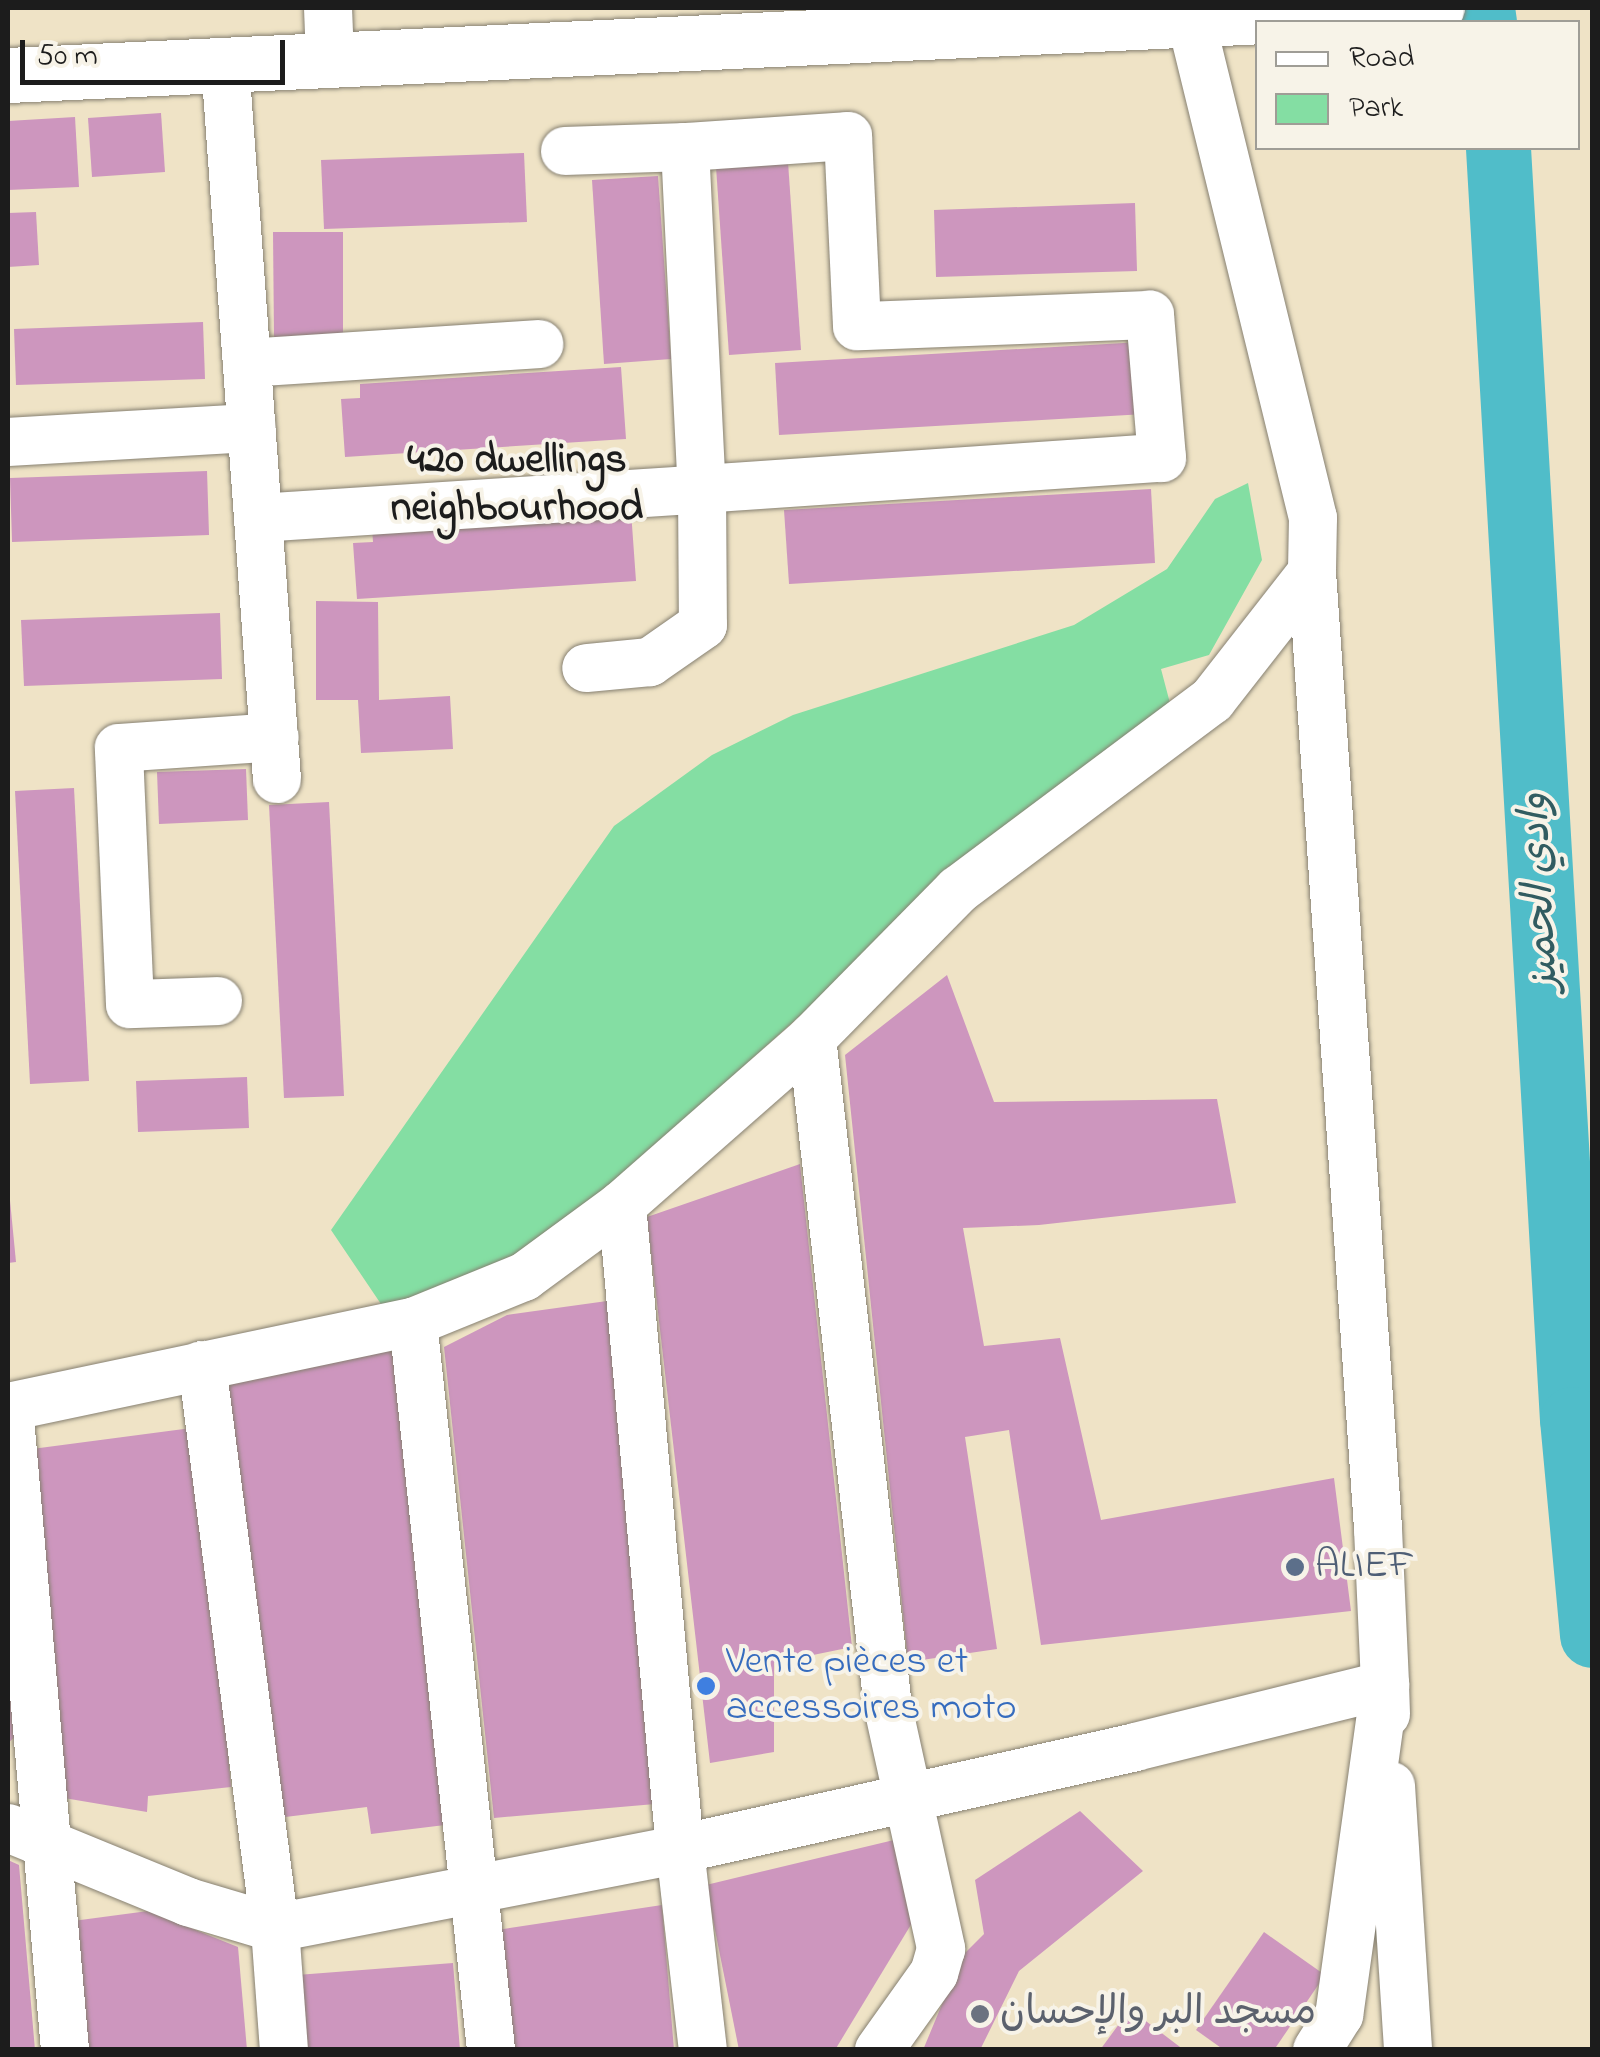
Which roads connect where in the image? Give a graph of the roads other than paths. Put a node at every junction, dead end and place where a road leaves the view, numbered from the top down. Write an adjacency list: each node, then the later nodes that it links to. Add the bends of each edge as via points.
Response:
1 (616, 8): 4 (highway)
2 (1436, 8): 3 (highway)
3 (1189, 15): 4 (highway); 16 (street, via 1313,518)
4 (329, 30): 5 (highway); 6 (highway)
5 (8, 38)
6 (225, 63): 7 (highway); 11 (street)
7 (8, 75)
8 (685, 147): 9 (street); 14 (street); 14 (street, via 848,136 857,326 1150,315 1162,458)
9 (565, 151)
10 (539, 344): 11 (street)
11 (247, 363): 12 (street)
12 (252, 428): 13 (street); 15 (street)
13 (8, 442)
14 (702, 489): 15 (street); 17 (street, via 702,625 650,662)
15 (258, 518): 18 (street, via 276,758 119,748 130,1004)
16 (1312, 572): 19 (street, via 1212,700 958,890); 24 (street)
17 (586, 668)
18 (218, 1001)
19 (812, 1038): 20 (street); 25 (street, via 888,1707)
20 (622, 1205): 21 (street, via 524,1277); 27 (street)
21 (413, 1322): 22 (street); 28 (street)
22 (202, 1365): 23 (street); 29 (street)
23 (8, 1407): 26 (street)
24 (1384, 1685): 25 (street); 35 (street, via 1339,2015); 36 (street)
25 (906, 1797): 27 (street); 34 (street, via 941,1949 934,1973)
26 (27, 1835): 29 (street, via 188,1902); 30 (street)
27 (680, 1848): 28 (street); 33 (street)
28 (474, 1892): 29 (street); 32 (street)
29 (275, 1928): 31 (street)
30 (66, 2050)
31 (284, 2050)
32 (491, 2050)
33 (703, 2050)
34 (878, 2050)
35 (1317, 2050)
36 (1408, 2050)

